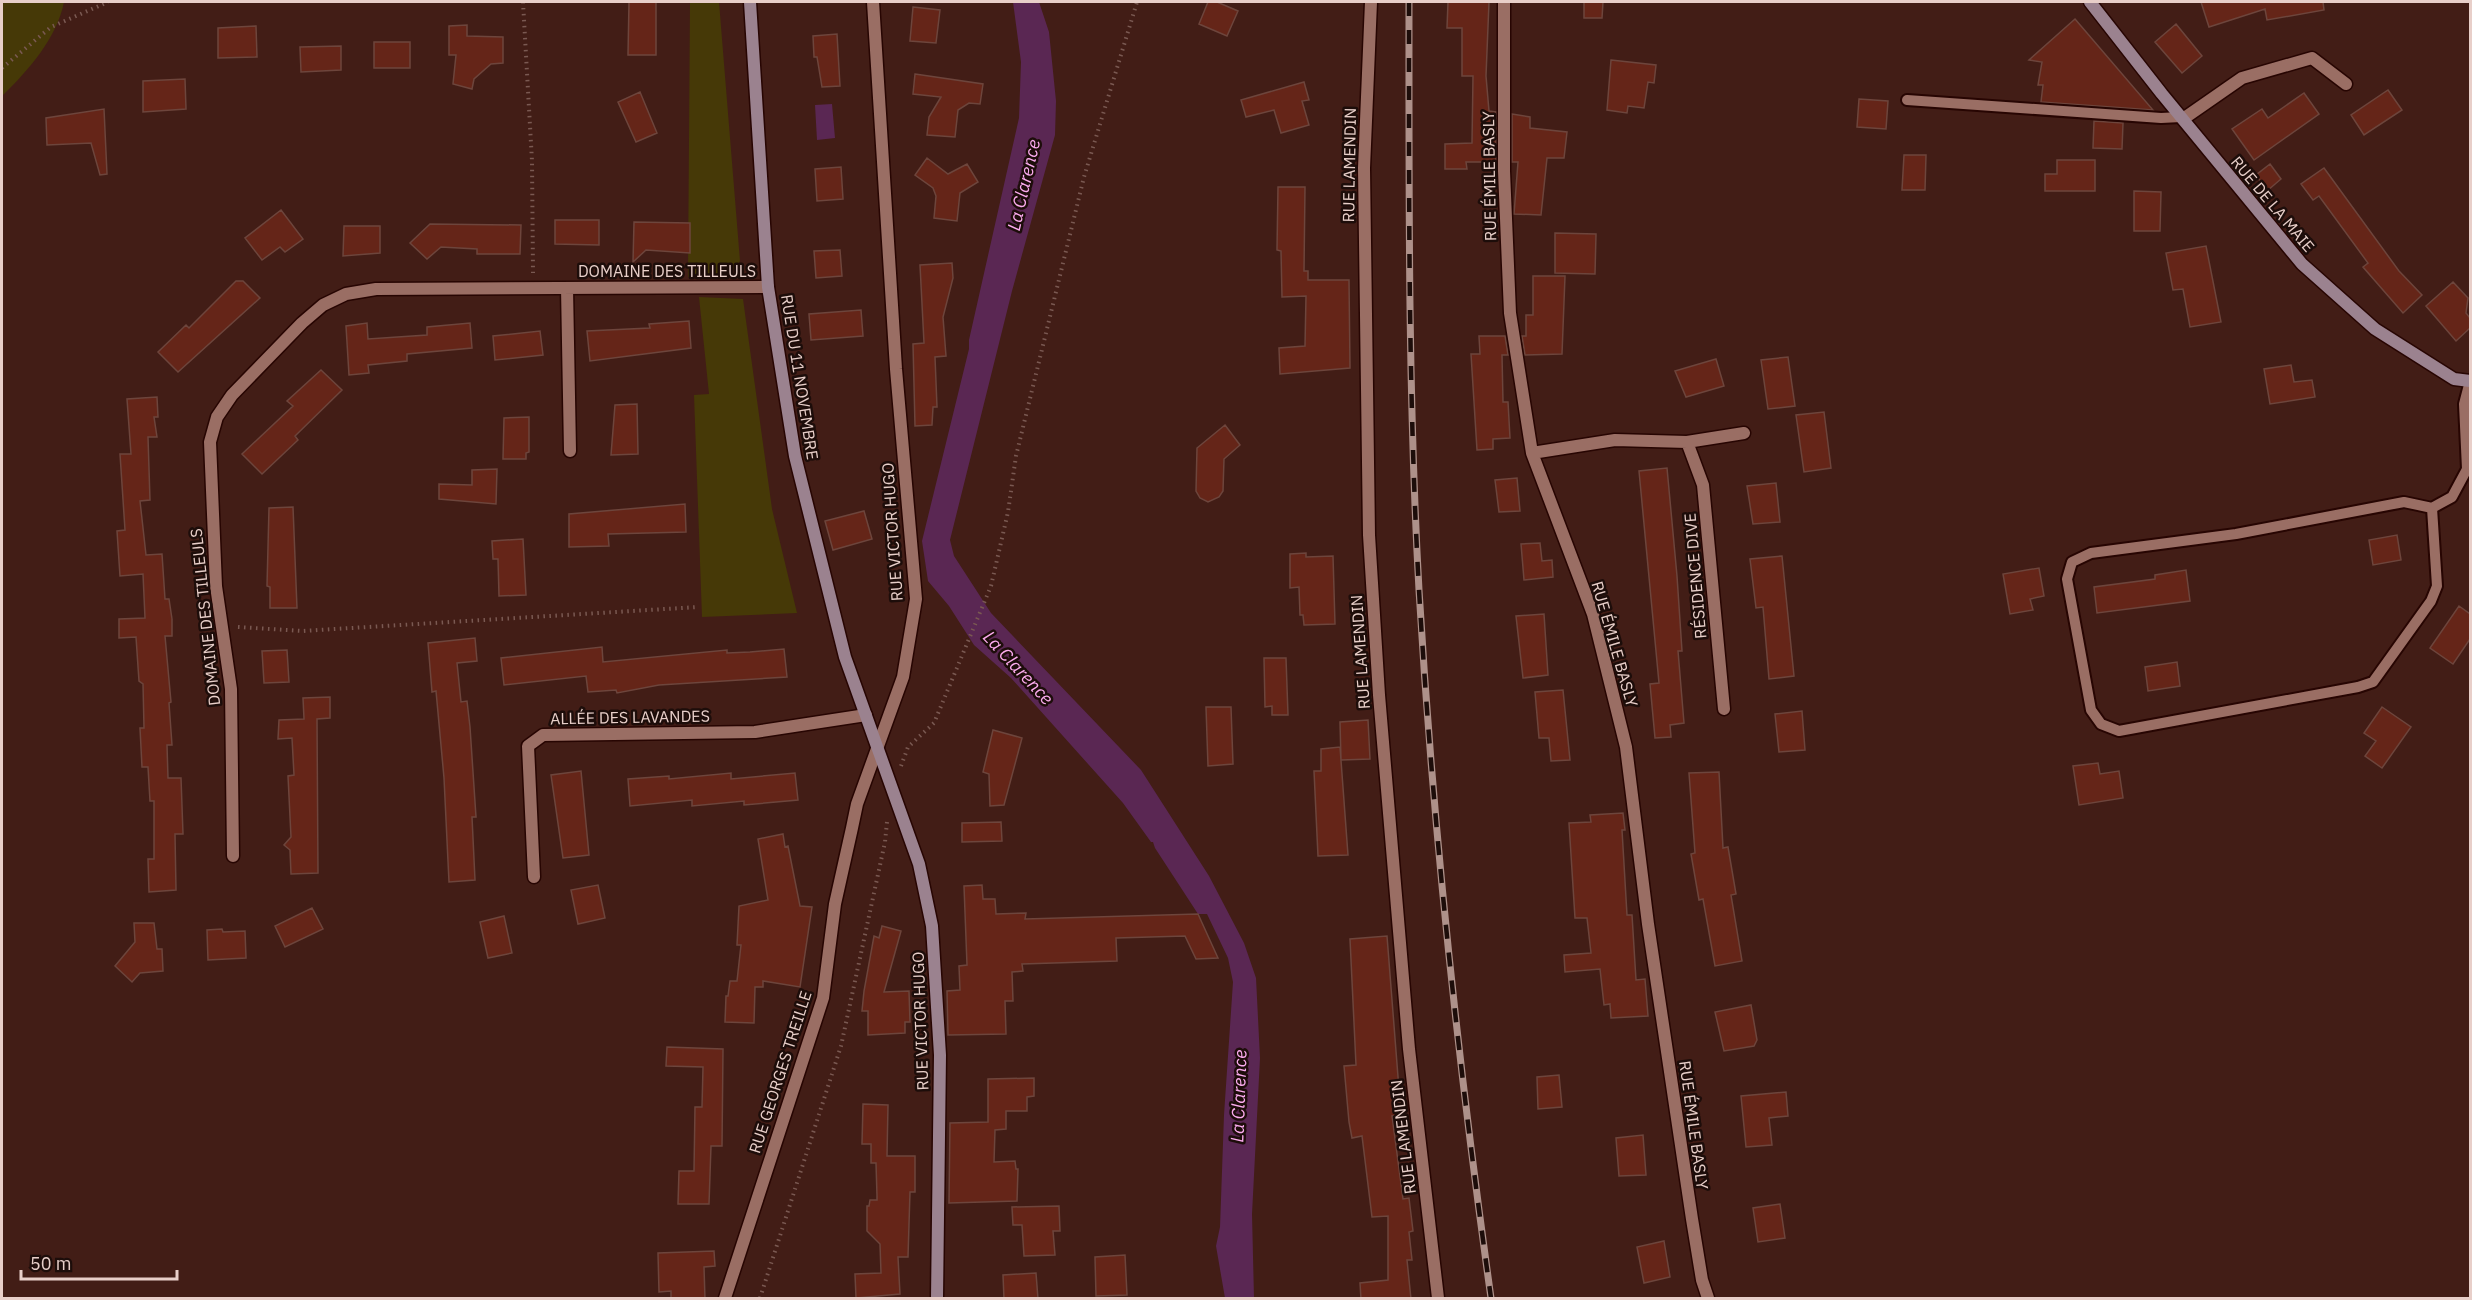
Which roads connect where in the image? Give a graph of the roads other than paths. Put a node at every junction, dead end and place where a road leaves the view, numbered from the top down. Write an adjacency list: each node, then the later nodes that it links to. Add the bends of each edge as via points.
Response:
1 (750, 2): 11 (main road, RUE DU 11 NOVEMBRE)
2 (873, 2): 21 (street, RUE VICTOR HUGO, via 895,357 916,599 903,678)
3 (1371, 2): 26 (street, RUE LAMENDIN, via 1364,168 1369,535 1409,1049)
4 (1504, 2): 17 (street, RUE ÉMILE BASLY, via 1504,171 1510,313)
5 (2090, 2): 10 (main road, RUE DE LA MAIE)
6 (2346, 84): 10 (street, via 2312,58 2242,78)
7 (1906, 100): 8 (lane)
8 (1968, 105): 9 (lane); 10 (lane)
9 (1966, 116)
10 (2182, 118): 13 (main road, RUE DE LA MAIE, via 2302,264 2376,329 2454,379)
11 (768, 287): 12 (street, DOMAINE DES TILLEULS); 20 (main road, RUE DU 11 NOVEMBRE, via 795,456 845,657)
12 (567, 288): 16 (street, DOMAINE DES TILLEULS); 22 (street, DOMAINE DES TILLEULS, via 376,289 346,294 316,311 232,395 217,417 210,442 216,586 231,689)
13 (2470, 381): 18 (lane, via 2464,404 2467,469 2452,497)
14 (1744, 433): 15 (street)
15 (1687, 442): 17 (street, via 1615,440); 19 (street, RÉSIDENCE DIVE, via 1702,485)
16 (570, 451)
17 (1532, 453): 27 (street, RUE ÉMILE BASLY, via 1593,614 1626,747 1653,959 1692,1219)
18 (2432, 508): 18 (lane, via 2404,502 2236,534 2091,553 2072,562 2067,579 2091,710 2101,724 2119,731 2373,682 2424,614 2437,586)
19 (1724, 708)
20 (866, 715): 21 (main road, RUE DU 11 NOVEMBRE); 23 (street, ALLÉE DES LAVANDES, via 754,732 543,735 528,746)
21 (878, 747): 24 (street, RUE GEORGES TREILLE, via 857,804 843,866 823,998); 25 (main road, RUE VICTOR HUGO, via 919,864 932,926 940,1055)
22 (232, 856)
23 (534, 877)
24 (725, 1299)
25 (937, 1299)
26 (1438, 1299)
27 (1708, 1299)

